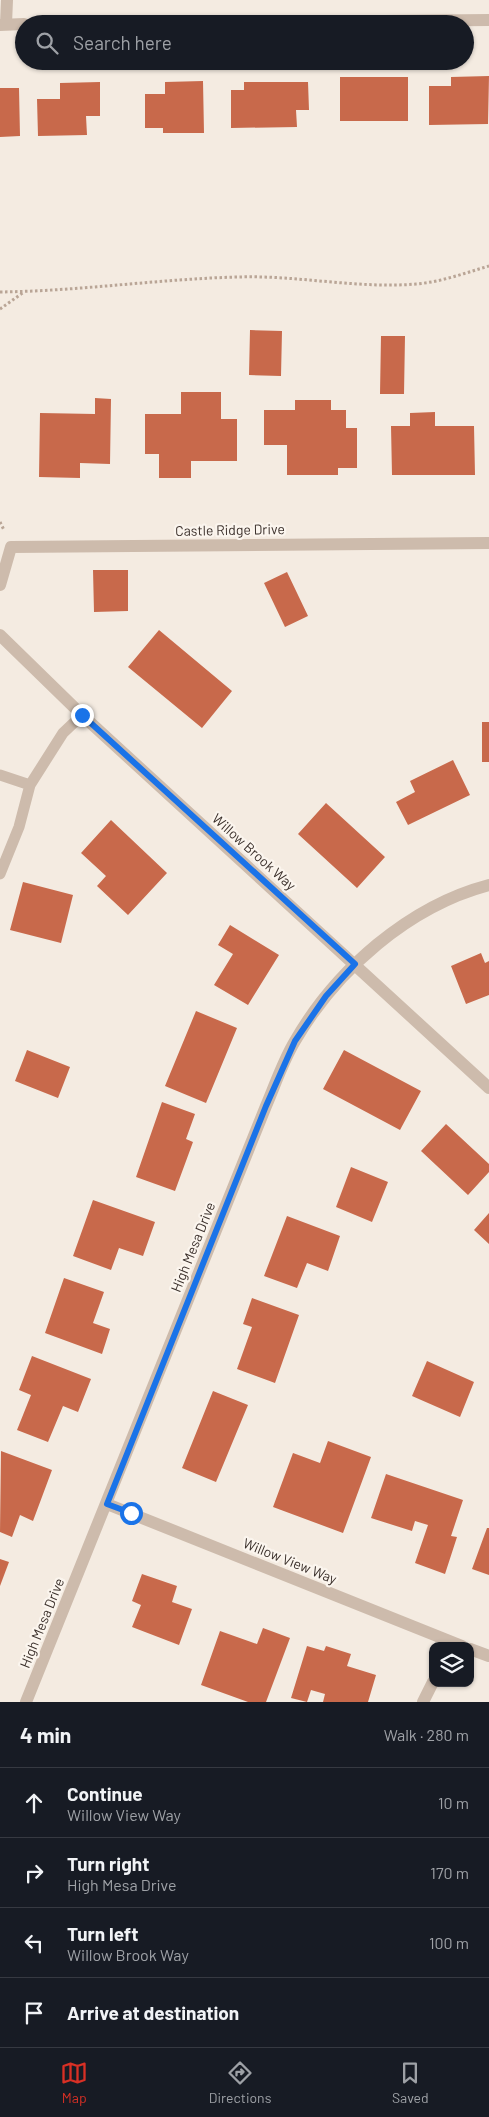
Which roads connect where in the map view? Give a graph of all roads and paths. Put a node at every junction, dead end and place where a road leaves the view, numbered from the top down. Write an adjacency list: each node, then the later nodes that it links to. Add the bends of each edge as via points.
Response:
1 (7, 0): 4 (street)
2 (474, 20): 3 (street)
3 (489, 20)
4 (3, 24)
5 (489, 266): 6 (path, via 444,280 416,284 237,277)
6 (26, 291): 7 (path); 8 (path)
7 (0, 292)
8 (0, 309)
9 (489, 542): 10 (street, Castle Ridge Drive, via 11,547)
10 (0, 585)
11 (0, 636): 12 (street, Willow Brook Way)
12 (82, 715): 14 (lane, via 64,733); 17 (street, Willow Brook Way)
13 (0, 774): 14 (lane)
14 (30, 785): 15 (lane, via 19,827)
15 (0, 874)
16 (489, 885): 17 (street, High Mesa Drive, via 434,906 383,939)
17 (355, 964): 18 (street, Willow Brook Way); 19 (street, High Mesa Drive, via 326,996 295,1041)
18 (489, 1088)
19 (107, 1504): 20 (street, Willow View Way); 24 (street, High Mesa Drive)
20 (449, 1642)
21 (474, 1650): 22 (street)
22 (489, 1656)
23 (430, 1687): 25 (street)
24 (26, 1702)
25 (423, 1702)

